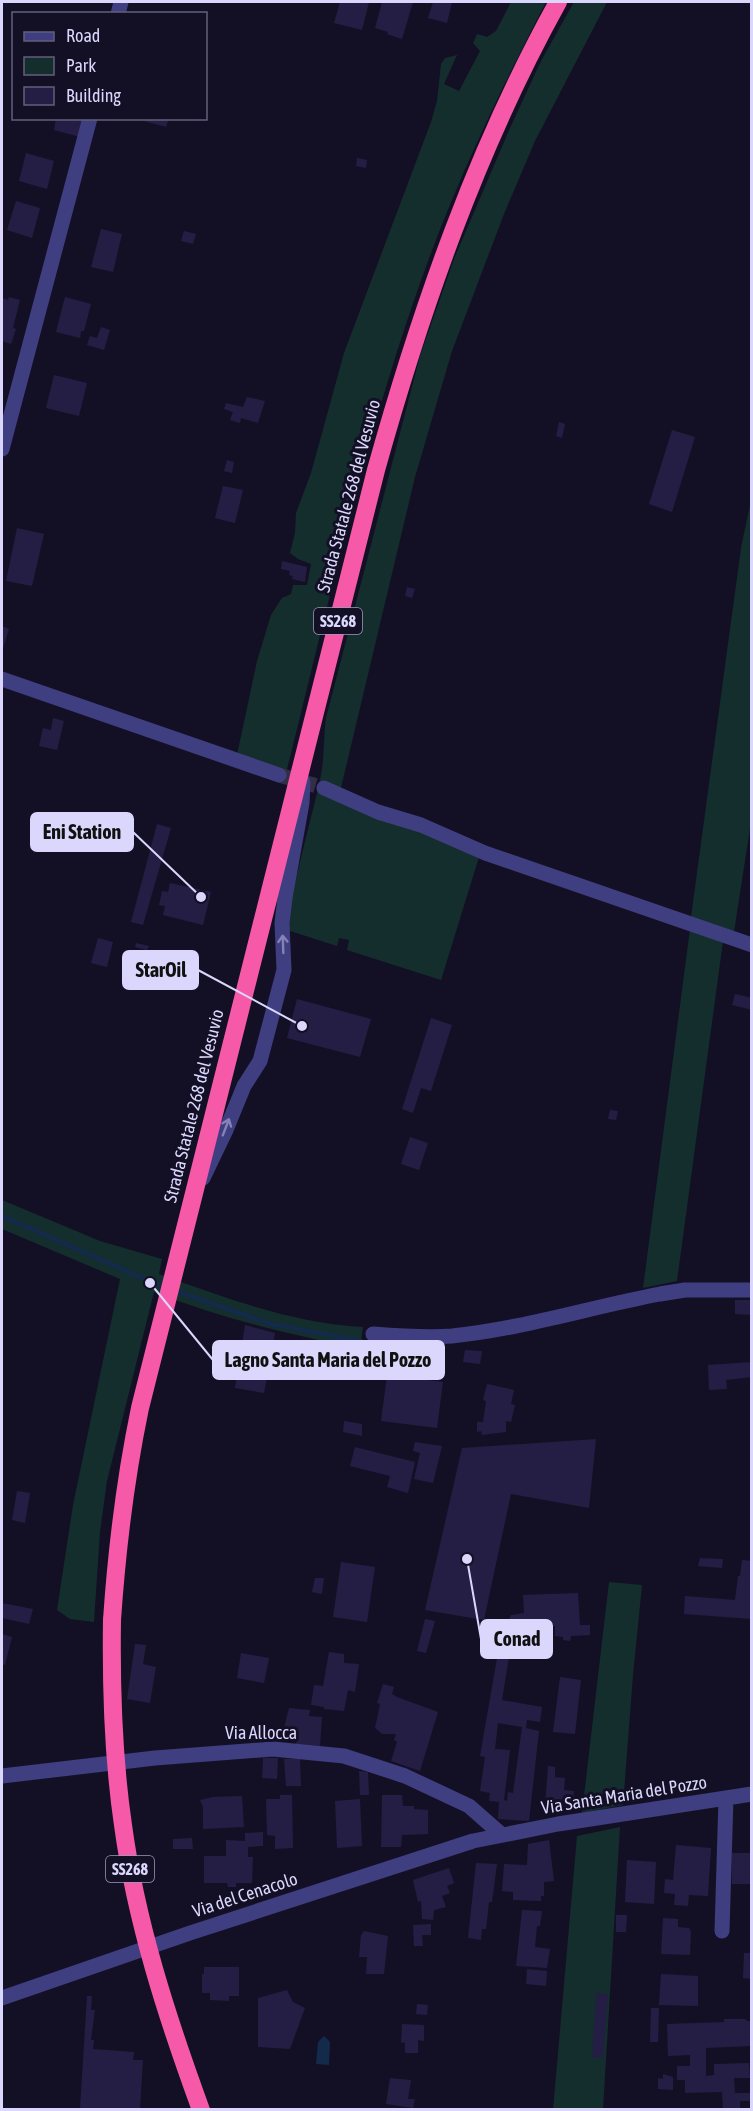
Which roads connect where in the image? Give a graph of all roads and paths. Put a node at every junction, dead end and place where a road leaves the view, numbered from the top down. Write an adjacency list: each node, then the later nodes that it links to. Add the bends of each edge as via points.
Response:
1 (558, 2): 5 (highway, Strada Statale 268 del Vesuvio / SS268, via 469,191 419,327 376,470)
2 (89, 120): 3 (street)
3 (2, 449)
4 (2, 679): 6 (street)
5 (303, 759): 9 (highway, Strada Statale 268 del Vesuvio / SS268); 9 (street, one-way to 5, via 244,1086 260,1061 284,970 282,922 302,803)
6 (279, 776)
7 (324, 788): 8 (street, via 485,853)
8 (752, 945)
9 (192, 1199): 18 (highway, Strada Statale 268 del Vesuvio / SS268, bridge, via 127,1472 111,1620 113,1723 132,1876 156,1977)
10 (752, 1290): 11 (street, via 685,1290 452,1336)
11 (373, 1334)
12 (2, 1776): 15 (street, Via Allocca, via 273,1749 344,1756 405,1776 469,1806)
13 (752, 1794): 14 (street, Via Santa Maria del Pozzo)
14 (726, 1798): 15 (street, Via Santa Maria del Pozzo); 16 (street)
15 (502, 1834): 17 (street, Via del Cenacolo, via 190,1933)
16 (722, 1931)
17 (2, 1998)
18 (201, 2109)

